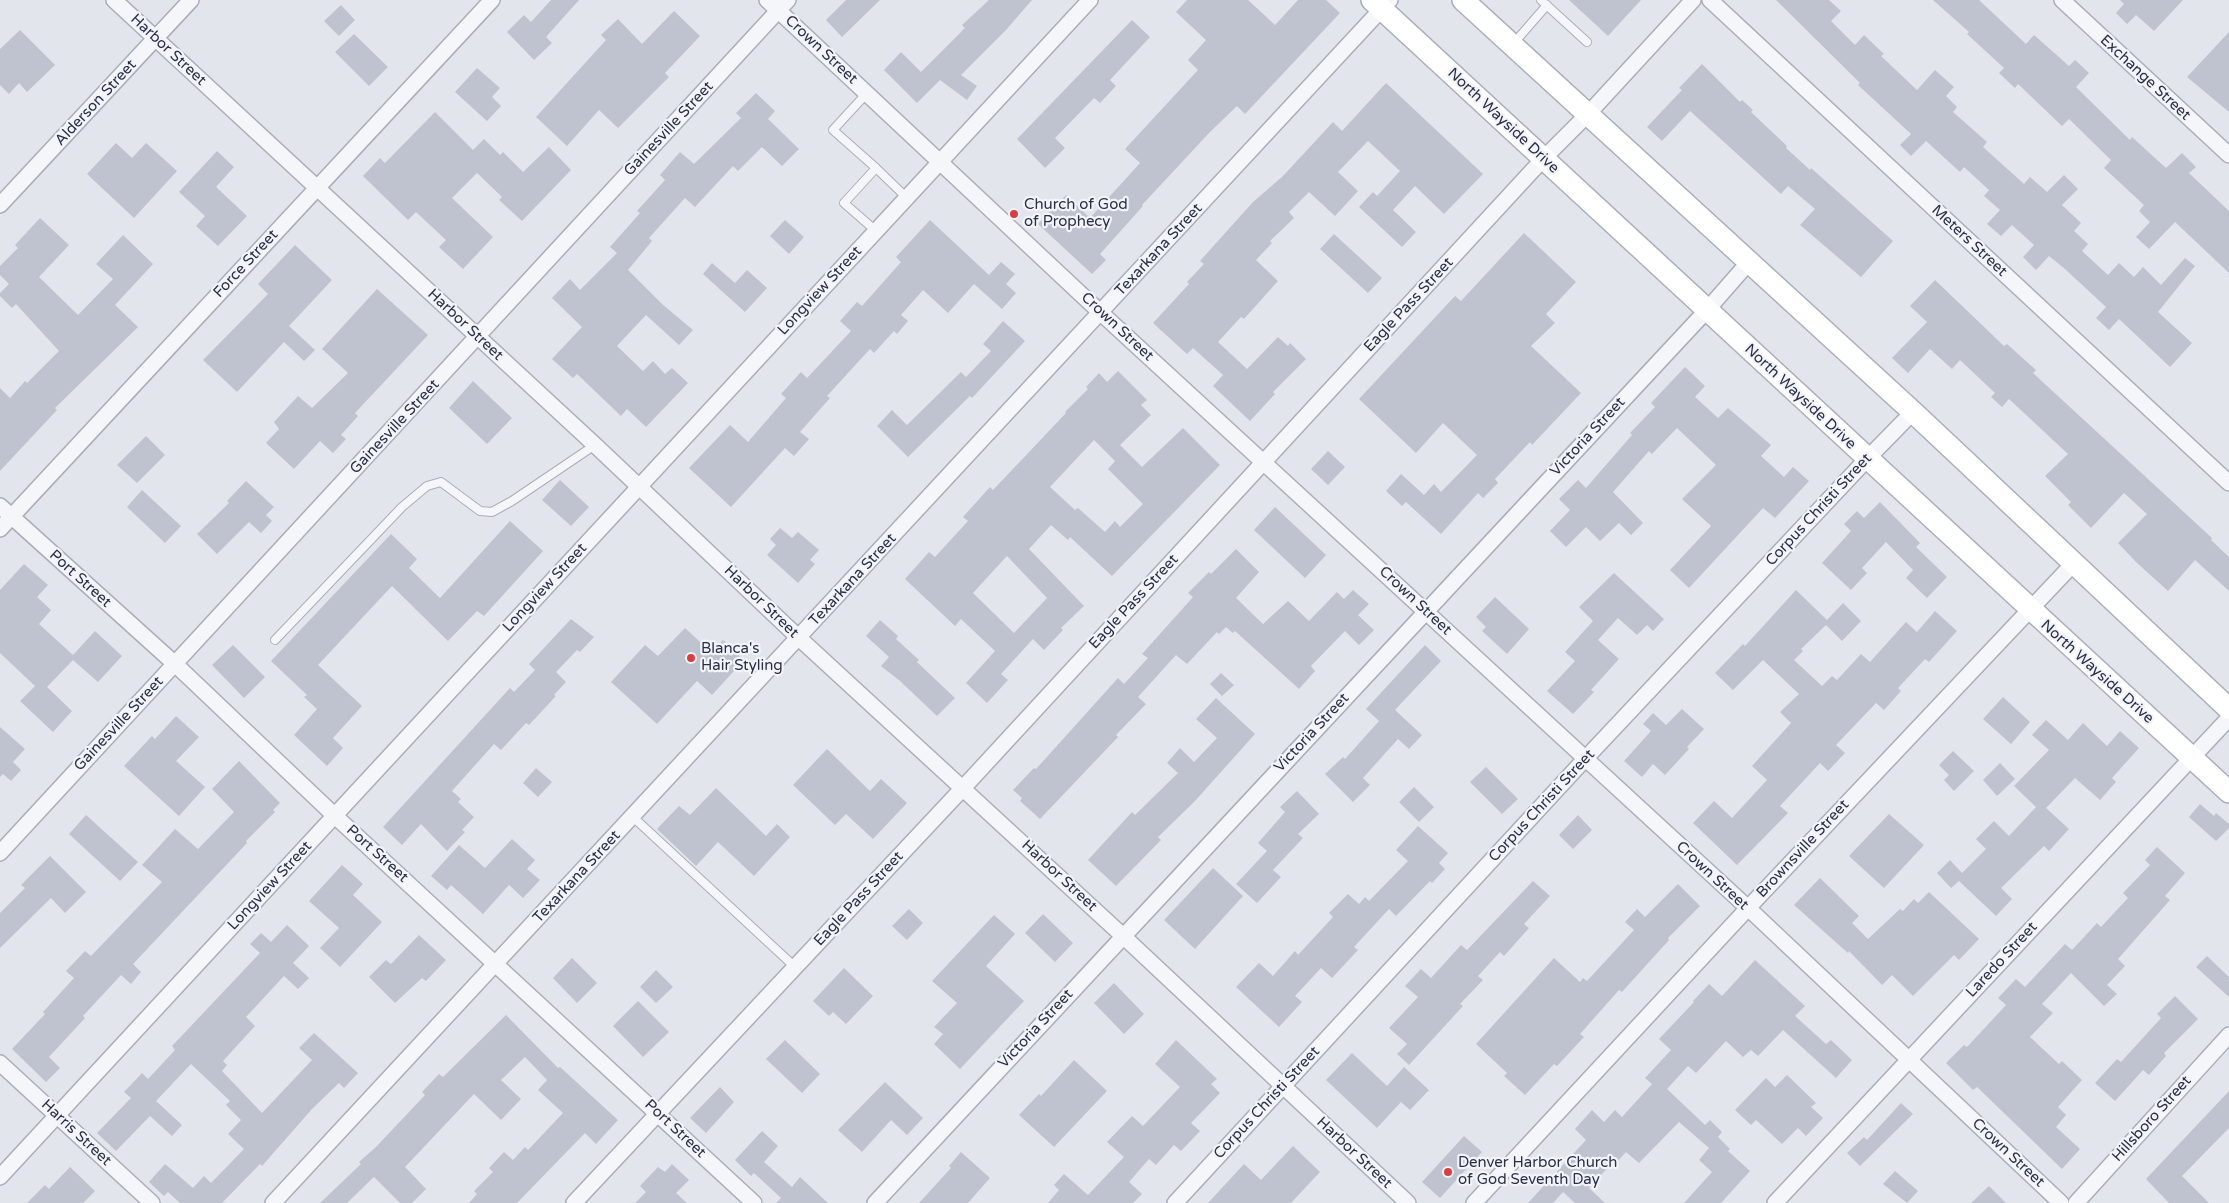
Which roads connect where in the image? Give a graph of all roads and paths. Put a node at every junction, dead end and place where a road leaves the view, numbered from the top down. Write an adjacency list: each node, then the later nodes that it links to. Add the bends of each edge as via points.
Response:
1 (114, 0): 12 (street, Harbor Street)
2 (492, 0): 21 (street, Force Street)
3 (1090, 0): 19 (street, Longview Street)
4 (1463, 0): 14 (main road)
5 (1693, 0): 16 (street, Eagle Pass Street)
6 (1710, 0): 33 (street, Meters Street)
7 (2062, 0): 17 (street, Exchange Street)
8 (189, 1): 12 (street, Alderson Street)
9 (778, 3): 15 (street, Crown Street); 28 (street, Gainesville Street)
10 (1381, 3): 18 (main road, North Wayside Drive); 27 (street, Texarkana Street)
11 (1544, 3): 13 (lane); 14 (lane)
12 (156, 38): 21 (street, Harbor Street); 23 (street, Alderson Street)
13 (1587, 42)
14 (1512, 45): 16 (main road)
15 (867, 93): 19 (street, Crown Street); 20 (lane, via 833,130)
16 (1588, 114): 18 (street, Eagle Pass Street); 25 (main road)
17 (2229, 155)
18 (1544, 158): 26 (main road, North Wayside Drive); 32 (street, Eagle Pass Street)
19 (940, 161): 22 (street, Longview Street); 27 (street, Crown Street)
20 (876, 168): 22 (lane); 24 (lane, via 844,202)
21 (317, 189): 28 (street, Harbor Street); 35 (street, Force Street)
22 (907, 198): 24 (street, Longview Street)
23 (0, 205)
24 (876, 231): 34 (street, Longview Street)
25 (1749, 262): 26 (street, Victoria Street); 29 (main road)
26 (1707, 310): 31 (main road, North Wayside Drive); 39 (street, Victoria Street)
27 (1101, 313): 32 (street, Crown Street); 40 (street, Texarkana Street)
28 (478, 337): 30 (street, Harbor Street); 42 (street, Gainesville Street)
29 (1913, 412): 31 (street, Corpus Christi Street); 37 (main road)
30 (595, 445): 34 (street, Harbor Street); 41 (lane, via 492,512 480,511 441,482 428,486 402,507)
31 (1867, 459): 38 (main road, North Wayside Drive); 46 (street, Corpus Christi Street)
32 (1264, 462): 39 (street, Crown Street); 47 (street, Eagle Pass Street)
33 (2229, 483)
34 (639, 486): 40 (street, Harbor Street); 49 (street, Longview Street)
35 (5, 512): 36 (street, Force Street); 42 (street, Port Street)
36 (0, 529)
37 (2074, 563): 38 (street, Brownsville Street); 43 (main road)
38 (2029, 609): 45 (main road, North Wayside Drive); 52 (street, Brownsville Street)
39 (1426, 610): 46 (street, Crown Street); 53 (street, Victoria Street)
40 (799, 638): 47 (street, Harbor Street); 50 (street, Texarkana Street)
41 (275, 640)
42 (175, 664): 49 (street, Port Street); 51 (street, Gainesville Street)
43 (2229, 709)
44 (2229, 718): 45 (street, Laredo Street)
45 (2192, 758): 48 (main road, North Wayside Drive); 57 (street, Laredo Street)
46 (1585, 759): 52 (street, Crown Street); 59 (street, Corpus Christi Street)
47 (963, 788): 53 (street, Harbor Street); 55 (street, Eagle Pass Street)
48 (2229, 792)
49 (335, 816): 54 (street, Port Street); 61 (street, Longview Street)
50 (633, 817): 54 (street, Texarkana Street); 55 (lane)
51 (0, 853)
52 (1748, 908): 57 (street, Crown Street); 70 (street, Brownsville Street)
53 (1123, 936): 59 (street, Harbor Street); 67 (street, Victoria Street)
54 (497, 964): 60 (street, Port Street); 64 (street, Texarkana Street)
55 (795, 967): 60 (street, Eagle Pass Street)
56 (2229, 1036): 73 (street, Hillsboro Street)
57 (1908, 1060): 71 (street, Laredo Street); 72 (street, Crown Street)
58 (0, 1063): 61 (street, Harris Street)
59 (1282, 1086): 68 (street, Corpus Christi Street); 69 (street, Harbor Street)
60 (657, 1113): 65 (street, Eagle Pass Street); 66 (street, Port Street)
61 (57, 1116): 62 (street, Longview Street); 63 (street, Harris Street)
62 (0, 1177)
63 (152, 1203)
64 (273, 1203)
65 (574, 1203)
66 (754, 1203)
67 (874, 1203)
68 (1175, 1203)
69 (1408, 1203)
70 (1474, 1203)
71 (1775, 1203)
72 (2061, 1203)
73 (2076, 1203)

